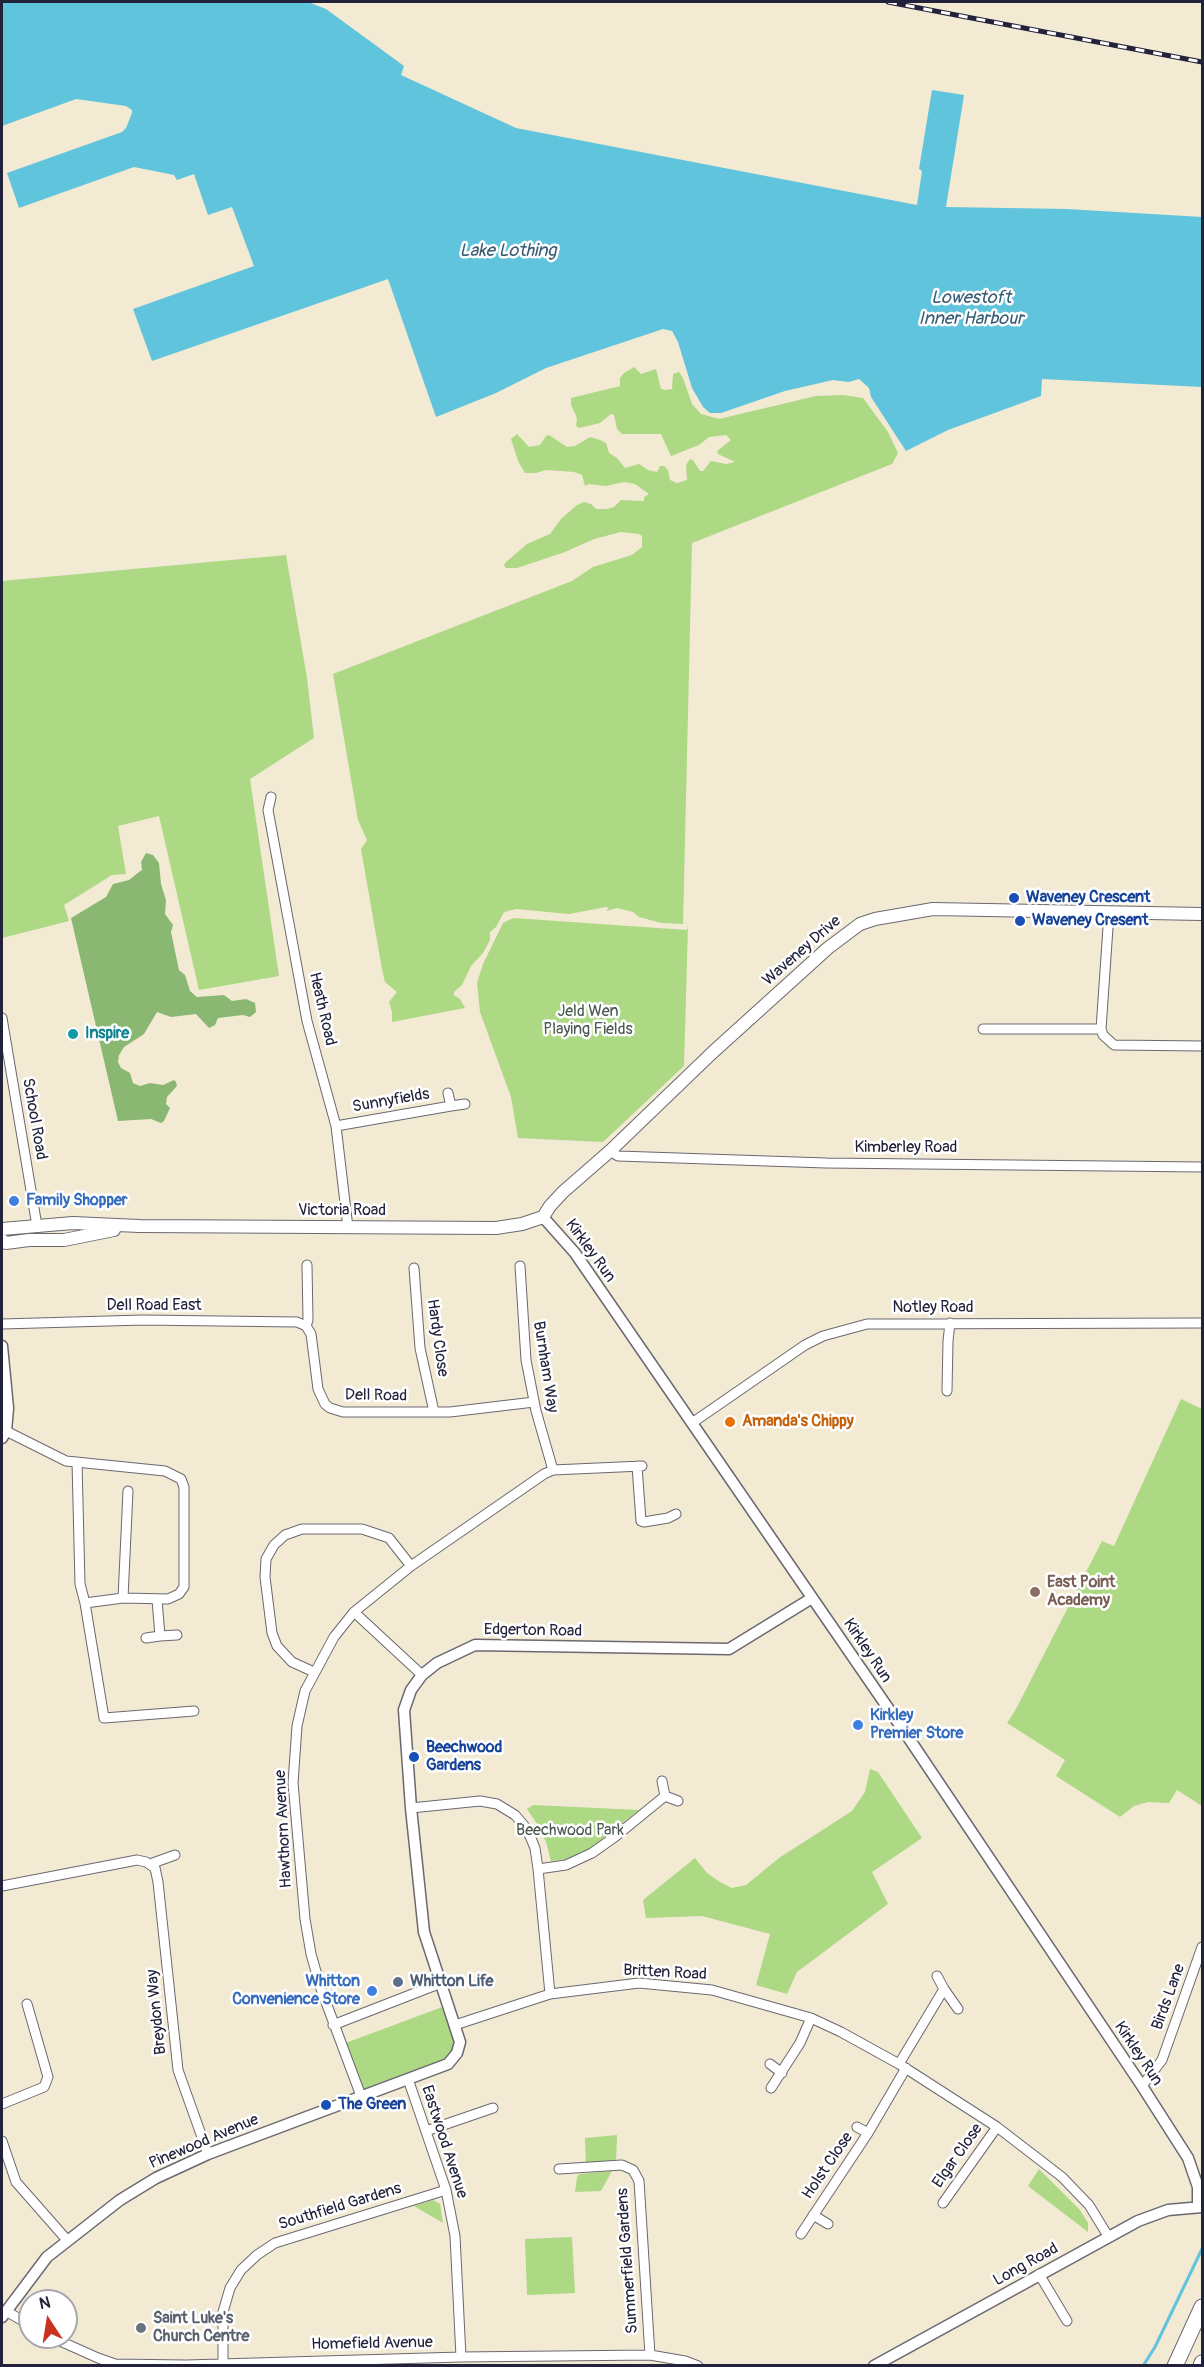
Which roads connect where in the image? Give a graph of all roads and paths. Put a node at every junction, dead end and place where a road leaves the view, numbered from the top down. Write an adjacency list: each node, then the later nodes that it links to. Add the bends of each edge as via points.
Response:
1 (271, 797): 11 (street, Heath Road, via 268,810 307,1021)
2 (1109, 913): 3 (main road, Waveney Drive); 6 (street); 12 (main road, Waveney Drive, via 933,909 860,924 713,1052)
3 (1203, 914)
4 (2, 1018): 15 (street, School Road)
5 (983, 1029): 6 (street)
6 (1101, 1029): 7 (street, via 1114,1045)
7 (1203, 1046)
8 (448, 1093): 10 (street, Sunnyfields)
9 (465, 1104): 10 (street, Sunnyfields)
10 (451, 1106): 11 (street, Sunnyfields)
11 (336, 1126): 17 (street, Heath Road)
12 (610, 1151): 13 (street, Kimberley Road, via 618,1156 826,1163); 14 (main road, Waveney Drive, via 563,1192)
13 (1203, 1167)
14 (543, 1217): 17 (main road, Victoria Road, via 496,1228); 31 (street, Kirkley Run, via 575,1253)
15 (37, 1226): 16 (main road, Victoria Road); 18 (main road, Victoria Road)
16 (139, 1226): 17 (main road, Victoria Road); 19 (main road, Victoria Road, via 64,1240)
17 (348, 1228)
18 (2, 1229)
19 (2, 1240)
20 (307, 1265): 26 (street, Dell Road)
21 (520, 1266): 29 (street, Burnham Way, via 524,1350)
22 (414, 1269): 30 (street, Hardy Close, via 420,1348)
23 (950, 1323): 24 (street, Notley Road); 28 (street); 31 (street, Notley Road, via 867,1324 823,1336)
24 (1203, 1323)
25 (2, 1324): 26 (street, Dell Road East, via 143,1320 297,1322)
26 (306, 1326): 30 (street, Dell Road, via 311,1334 318,1389 330,1408 343,1412)
27 (2, 1347): 32 (street, via 8,1408)
28 (947, 1391)
29 (534, 1402): 30 (street, Dell Road); 34 (street, Burnham Way)
30 (434, 1412)
31 (692, 1423): 39 (street, Kirkley Run)
32 (4, 1435): 33 (street, via 57,1458)
33 (77, 1462): 40 (street, via 165,1471 181,1479 184,1587 179,1594); 41 (street, via 78,1570)
34 (553, 1470): 36 (street, Hawthorn Avenue, via 640,1466 641,1521); 37 (street, Hawthorn Avenue)
35 (128, 1491): 38 (street)
36 (676, 1514)
37 (411, 1566): 42 (street, Hawthorn Avenue); 46 (street, via 389,1538 362,1529 302,1529 285,1535 274,1545 266,1559 265,1577 272,1633 277,1646 292,1662)
38 (123, 1598): 40 (street); 41 (street)
39 (812, 1598): 47 (street, Edgerton Road, via 729,1649 475,1645 437,1663); 72 (street, Kirkley Run)
40 (157, 1600): 44 (street)
41 (85, 1603): 48 (street, via 104,1718)
42 (354, 1612): 46 (street, Hawthorn Avenue); 47 (street)
43 (177, 1635): 44 (street)
44 (160, 1636): 45 (street)
45 (146, 1638)
46 (314, 1672): 65 (street, Hawthorn Avenue, via 297,1726 293,1783 305,1919 311,1954)
47 (422, 1675): 52 (street, Edgerton Road, via 404,1710)
48 (194, 1711)
49 (662, 1781): 50 (street)
50 (665, 1796): 51 (street); 55 (street, via 592,1852 566,1865)
51 (678, 1801)
52 (411, 1808): 55 (street, via 480,1801 497,1804 516,1815 527,1829); 59 (street, Edgerton Road, via 424,1932)
53 (175, 1855): 54 (street)
54 (150, 1864): 56 (street, via 136,1860); 82 (street, Breydon Way, via 158,1882 178,2070)
55 (538, 1869): 61 (street)
56 (2, 1886)
57 (1203, 1947): 72 (street, Birds Lane, via 1162,2060)
58 (937, 1976): 60 (street)
59 (441, 1983): 65 (street); 66 (street, Edgerton Road)
60 (944, 1989): 63 (street); 69 (street)
61 (550, 1994): 64 (street, Britten Road, via 639,1983 675,1985 712,1990); 66 (street, Britten Road)
62 (27, 2004): 75 (street, via 48,2077 44,2087)
63 (958, 2009)
64 (811, 2018): 69 (street, Britten Road); 70 (street)
65 (333, 2025): 74 (street, Hawthorn Avenue)
66 (455, 2025): 67 (street, Edgerton Road, via 460,2042)
67 (457, 2053): 71 (street, Pinewood Avenue, via 448,2064)
68 (770, 2064): 70 (street)
69 (903, 2066): 78 (street, Britten Road); 80 (street, Holst Close)
70 (782, 2073): 73 (street)
71 (408, 2079): 74 (street, Pinewood Avenue); 79 (street, Eastwood Avenue)
72 (1142, 2086): 86 (street, Kirkley Run, via 1188,2158)
73 (771, 2088)
74 (361, 2096): 82 (street, Pinewood Avenue)
75 (2, 2104)
76 (493, 2108): 79 (street)
77 (857, 2127): 80 (street, Holst Close)
78 (997, 2127): 85 (street, Elgar Close); 90 (street, Britten Road, via 1062,2177 1089,2205)
79 (426, 2131): 84 (street, Eastwood Avenue)
80 (868, 2133): 87 (street, Holst Close)
81 (2, 2141): 91 (street, via 16,2182)
82 (207, 2154): 91 (street, Pinewood Avenue, via 120,2200)
83 (559, 2169): 98 (street, Summerfield Gardens, via 622,2165 633,2170 639,2181)
84 (446, 2190): 99 (street, Eastwood Avenue, via 455,2236); 103 (street, Southfield Gardens, via 275,2242 257,2255 230,2288 223,2312)
85 (943, 2203)
86 (1200, 2207): 90 (street, Long Road, via 1168,2210)
87 (813, 2215): 88 (street, Holst Close); 89 (street, Holst Close)
88 (828, 2224)
89 (801, 2234)
90 (1108, 2236): 92 (street, Long Road)
91 (68, 2240): 94 (street, Pinewood Avenue, via 47,2257)
92 (1039, 2274): 96 (street); 106 (street, Long Road)
93 (1201, 2312): 107 (highway)
94 (4, 2314): 95 (street)
95 (18, 2320)
96 (1067, 2321)
97 (78, 2349): 104 (street, Homefield Avenue, via 115,2364)
98 (650, 2355): 100 (street, Homefield Avenue); 105 (street, Homefield Avenue)
99 (460, 2357): 100 (street, Homefield Avenue); 101 (street, Homefield Avenue)
100 (518, 2361)
101 (401, 2362): 102 (street, Homefield Avenue)
102 (287, 2363): 103 (street, Homefield Avenue)
103 (223, 2364): 104 (street, Homefield Avenue)
104 (186, 2365)
105 (698, 2366)
106 (874, 2366)
107 (1175, 2366)

